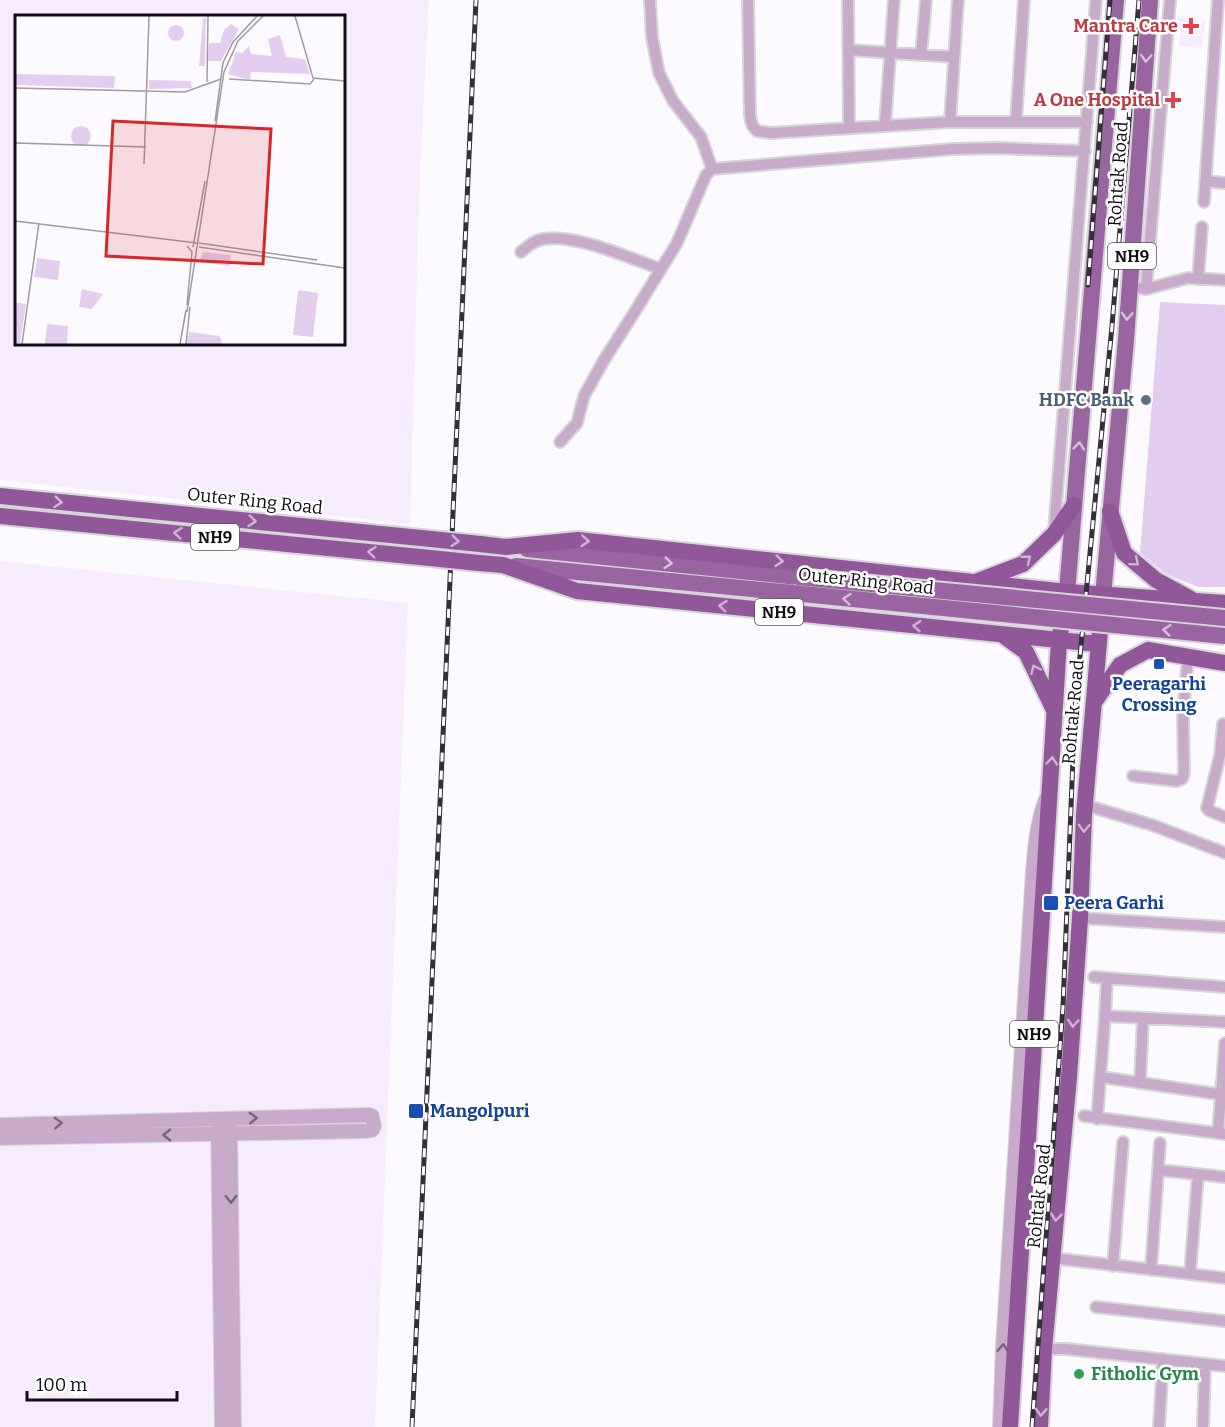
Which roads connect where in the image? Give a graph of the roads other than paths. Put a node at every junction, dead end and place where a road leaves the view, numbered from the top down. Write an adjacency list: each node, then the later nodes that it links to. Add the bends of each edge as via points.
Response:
1 (650, 0): 23 (street, via 659,73 673,101 701,137)
2 (748, 0): 21 (street, via 752,125 762,133)
3 (848, 0): 13 (street)
4 (894, 0): 14 (street)
5 (926, 0): 15 (street)
6 (958, 0): 16 (street)
7 (1024, 0): 17 (street)
8 (1096, 0): 19 (street)
9 (1116, 0): 34 (main road, Rohtak Road / NH9)
10 (1150, 0): 32 (main road, Rohtak Road / NH9, one-way to 32)
11 (1170, 0): 32 (street)
12 (1218, 0): 24 (street)
13 (849, 50): 14 (street); 21 (street)
14 (891, 53): 15 (street); 20 (street)
15 (921, 55): 16 (street)
16 (954, 57): 18 (street)
17 (1016, 121): 18 (street); 19 (street)
18 (950, 122): 20 (street)
19 (1088, 122): 22 (street)
20 (885, 126): 21 (street)
21 (849, 128)
22 (1085, 152): 23 (street, via 953,149); 33 (street)
23 (712, 170): 29 (street, via 706,175 677,243)
24 (1206, 181): 25 (street); 26 (street)
25 (1225, 183)
26 (1204, 202)
27 (1202, 227): 30 (street)
28 (520, 252): 29 (street, via 542,239 559,238)
29 (661, 269): 35 (street, via 584,396 577,423)
30 (1198, 279): 31 (street); 32 (street)
31 (1225, 280)
32 (1138, 288): 38 (main road, Rohtak Road / NH9, one-way to 38)
33 (1072, 320): 34 (street); 40 (street)
34 (1089, 321): 37 (main road, Rohtak Road / NH9, one-way to 34)
35 (560, 442)
36 (0, 496): 41 (highway, Outer Ring Road, one-way to 41, bridge)
37 (1074, 505): 40 (highway); 46 (main road, Rohtak Road / NH9)
38 (1110, 511): 47 (main road, Rohtak Road / NH9); 48 (highway, one-way to 48, via 1124,553 1156,580)
39 (0, 516): 42 (highway, Outer Ring Road / NH9, one-way to 39, bridge)
40 (1054, 534): 44 (highway, one-way to 40, via 1023,564)
41 (506, 547): 43 (highway, Outer Ring Road, one-way to 43, via 578,540); 45 (main road, Outer Ring Road, one-way to 45)
42 (503, 565): 45 (main road, Outer Ring Road); 51 (highway, Outer Ring Road / NH9, one-way to 42, via 577,591)
43 (951, 580): 44 (highway, Outer Ring Road); 51 (highway)
44 (974, 582): 46 (highway, Outer Ring Road)
45 (795, 585): 50 (main road, Outer Ring Road, bridge); 53 (main road, Outer Ring Road, one-way to 45, bridge)
46 (1067, 592): 47 (highway, Outer Ring Road); 54 (highway, Rohtak Road / NH9)
47 (1103, 596): 48 (highway, Outer Ring Road); 55 (highway, Rohtak Road / NH9)
48 (1195, 601): 49 (highway, Outer Ring Road)
49 (1225, 603)
50 (1225, 618)
51 (946, 629): 52 (highway, Outer Ring Road / NH9)
52 (1002, 635): 54 (highway, Outer Ring Road / NH9); 59 (highway, one-way to 52, via 1026,652)
53 (1225, 636)
54 (1059, 641): 55 (highway, Outer Ring Road); 59 (highway, Rohtak Road / NH9)
55 (1098, 644): 58 (highway, Rohtak Road / NH9)
56 (1188, 657): 57 (highway); 58 (highway, via 1148,650 1120,665); 62 (street, via 1182,779)
57 (1225, 663)
58 (1093, 704): 64 (highway, Rohtak Road / NH9)
59 (1056, 712): 63 (highway, Rohtak Road / NH9, one-way to 59)
60 (1223, 724): 61 (street)
61 (1221, 770): 65 (street, via 1207,808)
62 (1133, 776)
63 (1049, 790): 104 (street, one-way to 63, via 1035,838); 105 (highway, Rohtak Road / NH9)
64 (1085, 805): 66 (street); 67 (highway, Rohtak Road / NH9, one-way to 67)
65 (1225, 817)
66 (1225, 853)
67 (1080, 918): 68 (street); 91 (highway, Rohtak Road / NH9, one-way to 91, via 1070,1077)
68 (1225, 927)
69 (1094, 977): 70 (street)
70 (1107, 978): 71 (street); 72 (street)
71 (1225, 987)
72 (1105, 1016): 73 (street); 76 (street)
73 (1143, 1018): 74 (street); 77 (street)
74 (1225, 1022)
75 (1225, 1043): 78 (street)
76 (1101, 1077): 77 (street); 81 (street)
77 (1140, 1083): 78 (street)
78 (1223, 1095): 84 (street)
79 (1084, 1116): 81 (street)
80 (224, 1119): 82 (street, one-way to 80); 83 (street); 83 (street, one-way to 83, via 369,1115 374,1126 367,1131)
81 (1096, 1119): 84 (street)
82 (0, 1125)
83 (224, 1134): 85 (street, one-way to 85); 102 (street); 103 (street, one-way to 103)
84 (1222, 1134)
85 (0, 1138)
86 (1123, 1142): 92 (street)
87 (1160, 1143): 88 (street)
88 (1159, 1170): 89 (street); 93 (street)
89 (1198, 1174): 90 (street); 94 (street)
90 (1225, 1177)
91 (1052, 1258): 92 (street); 98 (highway, Rohtak Road / NH9)
92 (1113, 1266): 93 (street)
93 (1151, 1270): 94 (street)
94 (1190, 1274): 95 (street)
95 (1225, 1278)
96 (1096, 1307): 97 (street)
97 (1225, 1321)
98 (1044, 1349): 99 (street); 106 (highway, Rohtak Road / NH9, one-way to 106)
99 (1163, 1359): 100 (street); 107 (street)
100 (1205, 1364): 101 (street); 108 (street)
101 (1225, 1366)
102 (222, 1427)
103 (234, 1427)
104 (1000, 1427)
105 (1010, 1427)
106 (1040, 1427)
107 (1159, 1427)
108 (1203, 1427)

